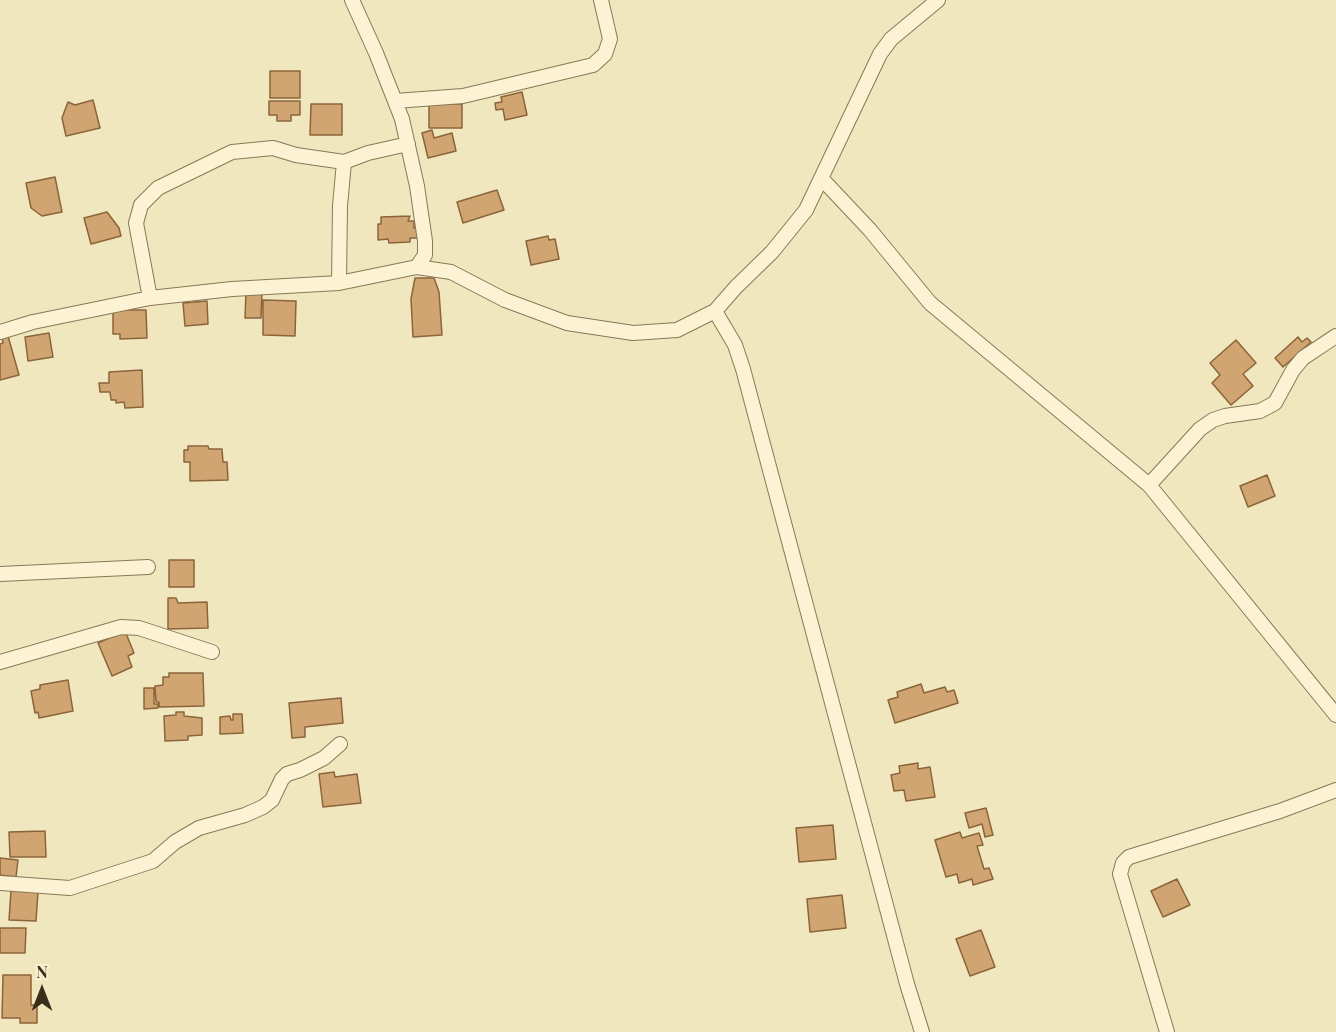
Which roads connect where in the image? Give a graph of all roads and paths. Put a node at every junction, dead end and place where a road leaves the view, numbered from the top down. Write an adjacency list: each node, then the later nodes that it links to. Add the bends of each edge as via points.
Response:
1 (352, 0): 4 (street)
2 (601, 0): 4 (street, via 610,39 605,54 593,65 464,96)
3 (938, 0): 7 (street, via 891,39 880,54)
4 (395, 101): 5 (street)
5 (408, 144): 6 (street); 8 (street, via 425,241 425,255)
6 (344, 162): 9 (street); 10 (street, via 273,148 232,152 158,188 141,205 135,223)
7 (822, 179): 11 (street, via 806,210 772,252); 14 (street, via 930,303)
8 (417, 267): 9 (street); 11 (street, via 451,272 505,300 567,323 611,330 677,330)
9 (339, 283): 10 (street)
10 (150, 298): 12 (street)
11 (715, 311): 23 (street, via 735,345 743,369)
12 (0, 332)
13 (1336, 336): 14 (street, via 1303,358 1275,403 1260,411 1213,420)
14 (1149, 485): 19 (street)
15 (148, 567): 16 (street)
16 (0, 573)
17 (212, 652): 18 (street, via 139,628 122,627)
18 (0, 662)
19 (1336, 716)
20 (340, 744): 22 (street, via 324,758 287,774 272,800 262,807 199,828 153,861 70,888)
21 (1336, 790): 24 (street, via 1129,857 1123,863 1120,874)
22 (0, 883)
23 (922, 1032)
24 (1167, 1032)

